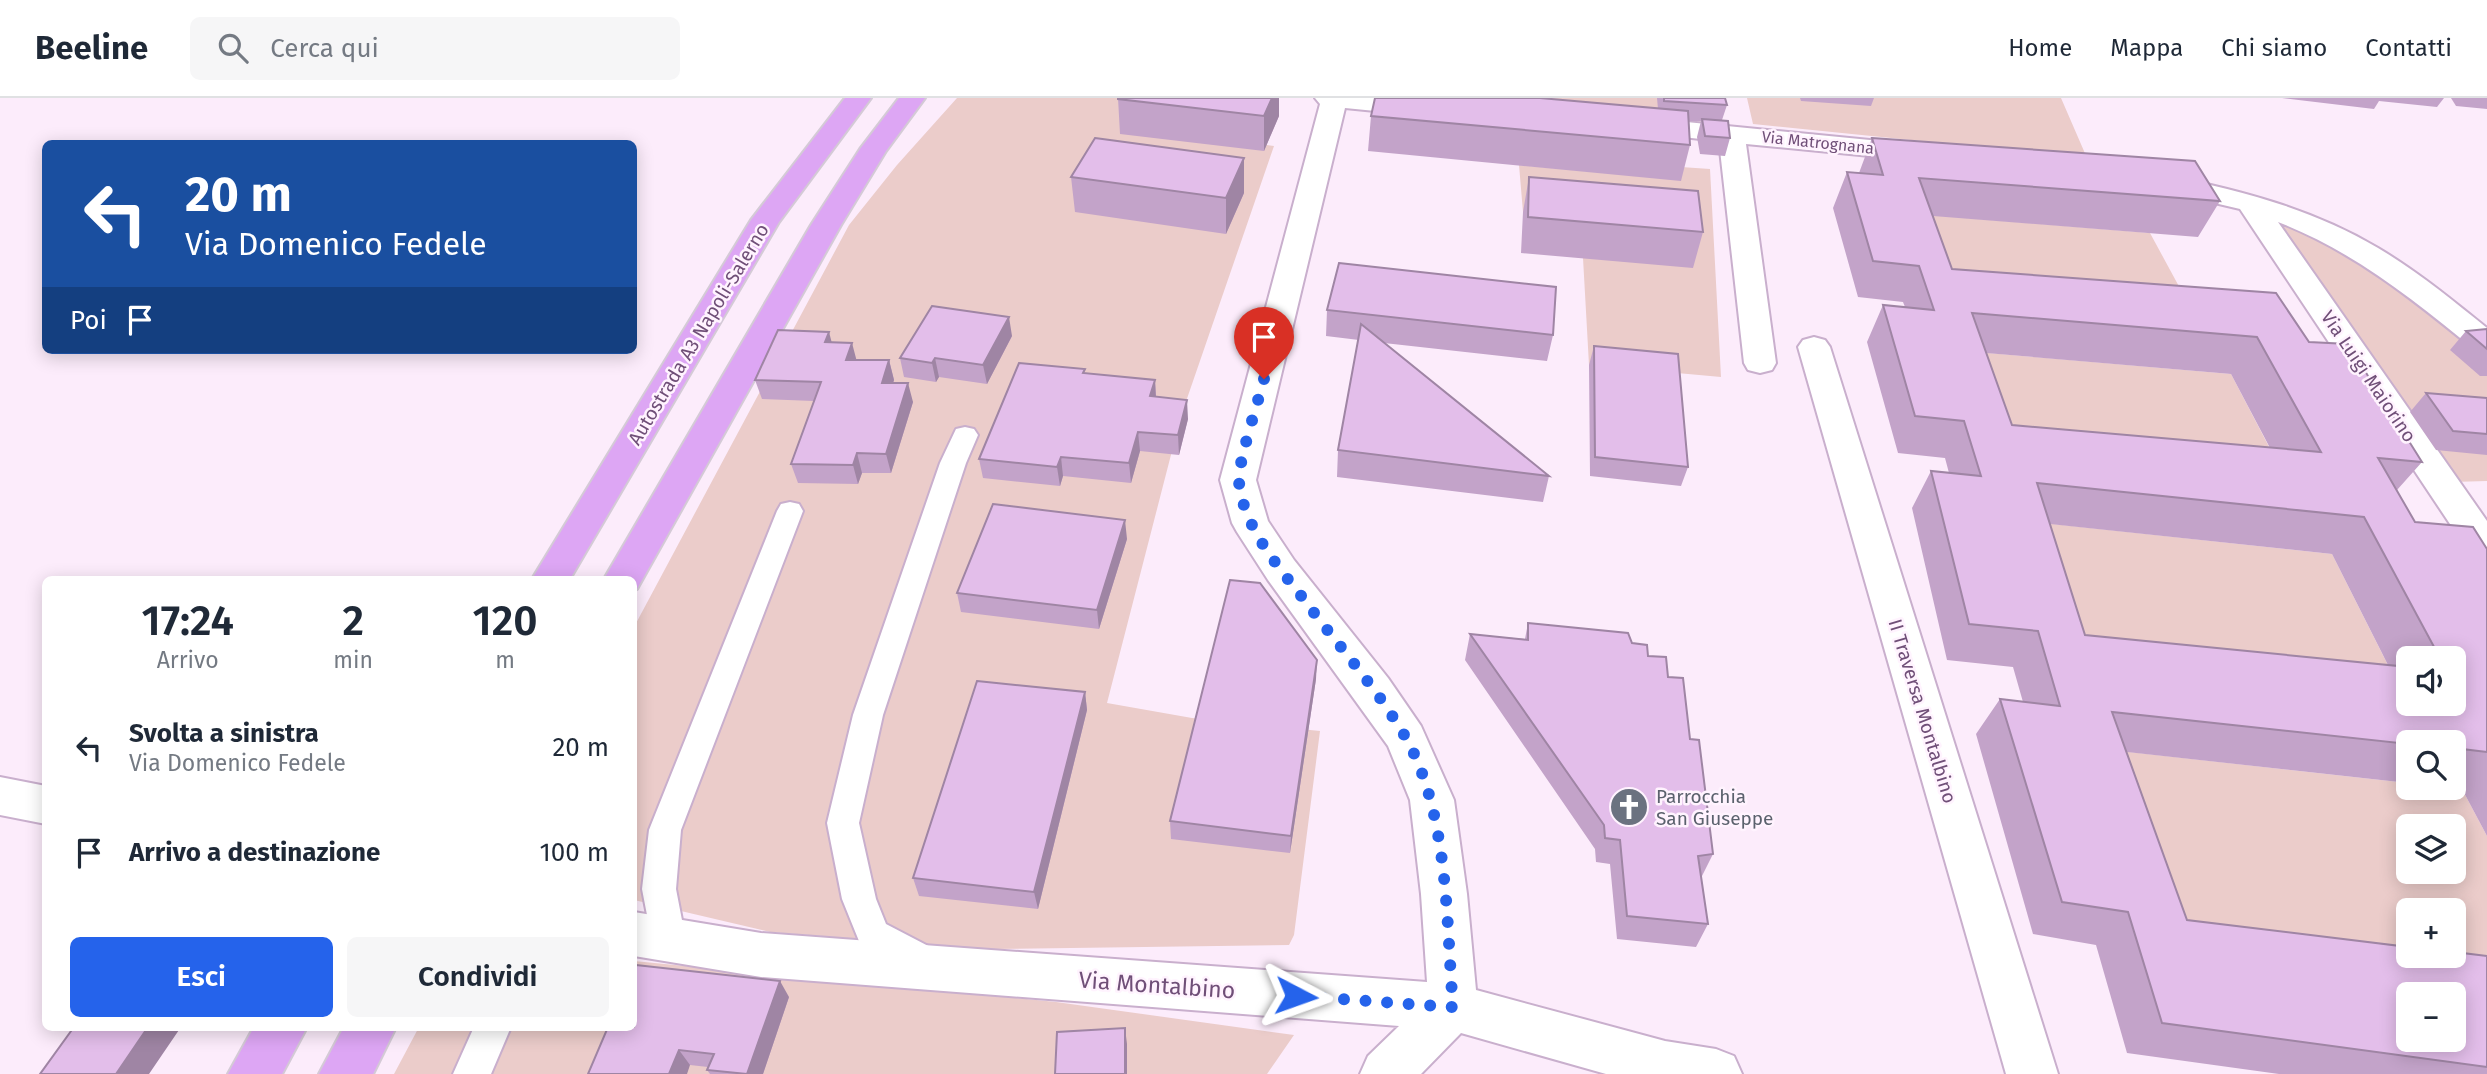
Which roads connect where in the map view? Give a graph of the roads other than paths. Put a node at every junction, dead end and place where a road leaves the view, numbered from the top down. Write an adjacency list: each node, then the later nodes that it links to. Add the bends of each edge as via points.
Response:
1 (858, 98): 16 (highway, Autostrada A3 Napoli-Salerno, via 766,220)
2 (912, 98): 17 (highway, via 826,225)
3 (1331, 99): 4 (street); 22 (street, via 1238,480 1250,523 1406,738 1432,800)
4 (1456, 110)
5 (1612, 123): 6 (street, Via Matrognana)
6 (1731, 133): 7 (street, Via Matrognana); 12 (street)
7 (1952, 156)
8 (2141, 178): 9 (street)
9 (2250, 203): 10 (street, via 2347,242 2410,281); 15 (street, Via Luigi Maiorino)
10 (2487, 344)
11 (1814, 347): 31 (street, II Traversa Montalbino)
12 (1760, 363)
13 (965, 435): 21 (lane, via 868,715 843,822 859,898 873,935)
14 (790, 511): 20 (lane, via 666,830)
15 (2487, 550)
16 (553, 576)
17 (625, 576)
18 (0, 796): 19 (street)
19 (42, 805)
20 (652, 938): 21 (street, Via Montalbino, via 761,955)
21 (937, 968): 22 (street, Via Montalbino)
22 (1453, 1007): 29 (street); 30 (street, Via Montalbino, via 1665,1066)
23 (280, 1031): 26 (highway)
24 (369, 1031): 27 (highway)
25 (491, 1031): 28 (lane)
26 (254, 1074)
27 (345, 1074)
28 (472, 1074)
29 (1386, 1074)
30 (1716, 1074)
31 (2032, 1074)

